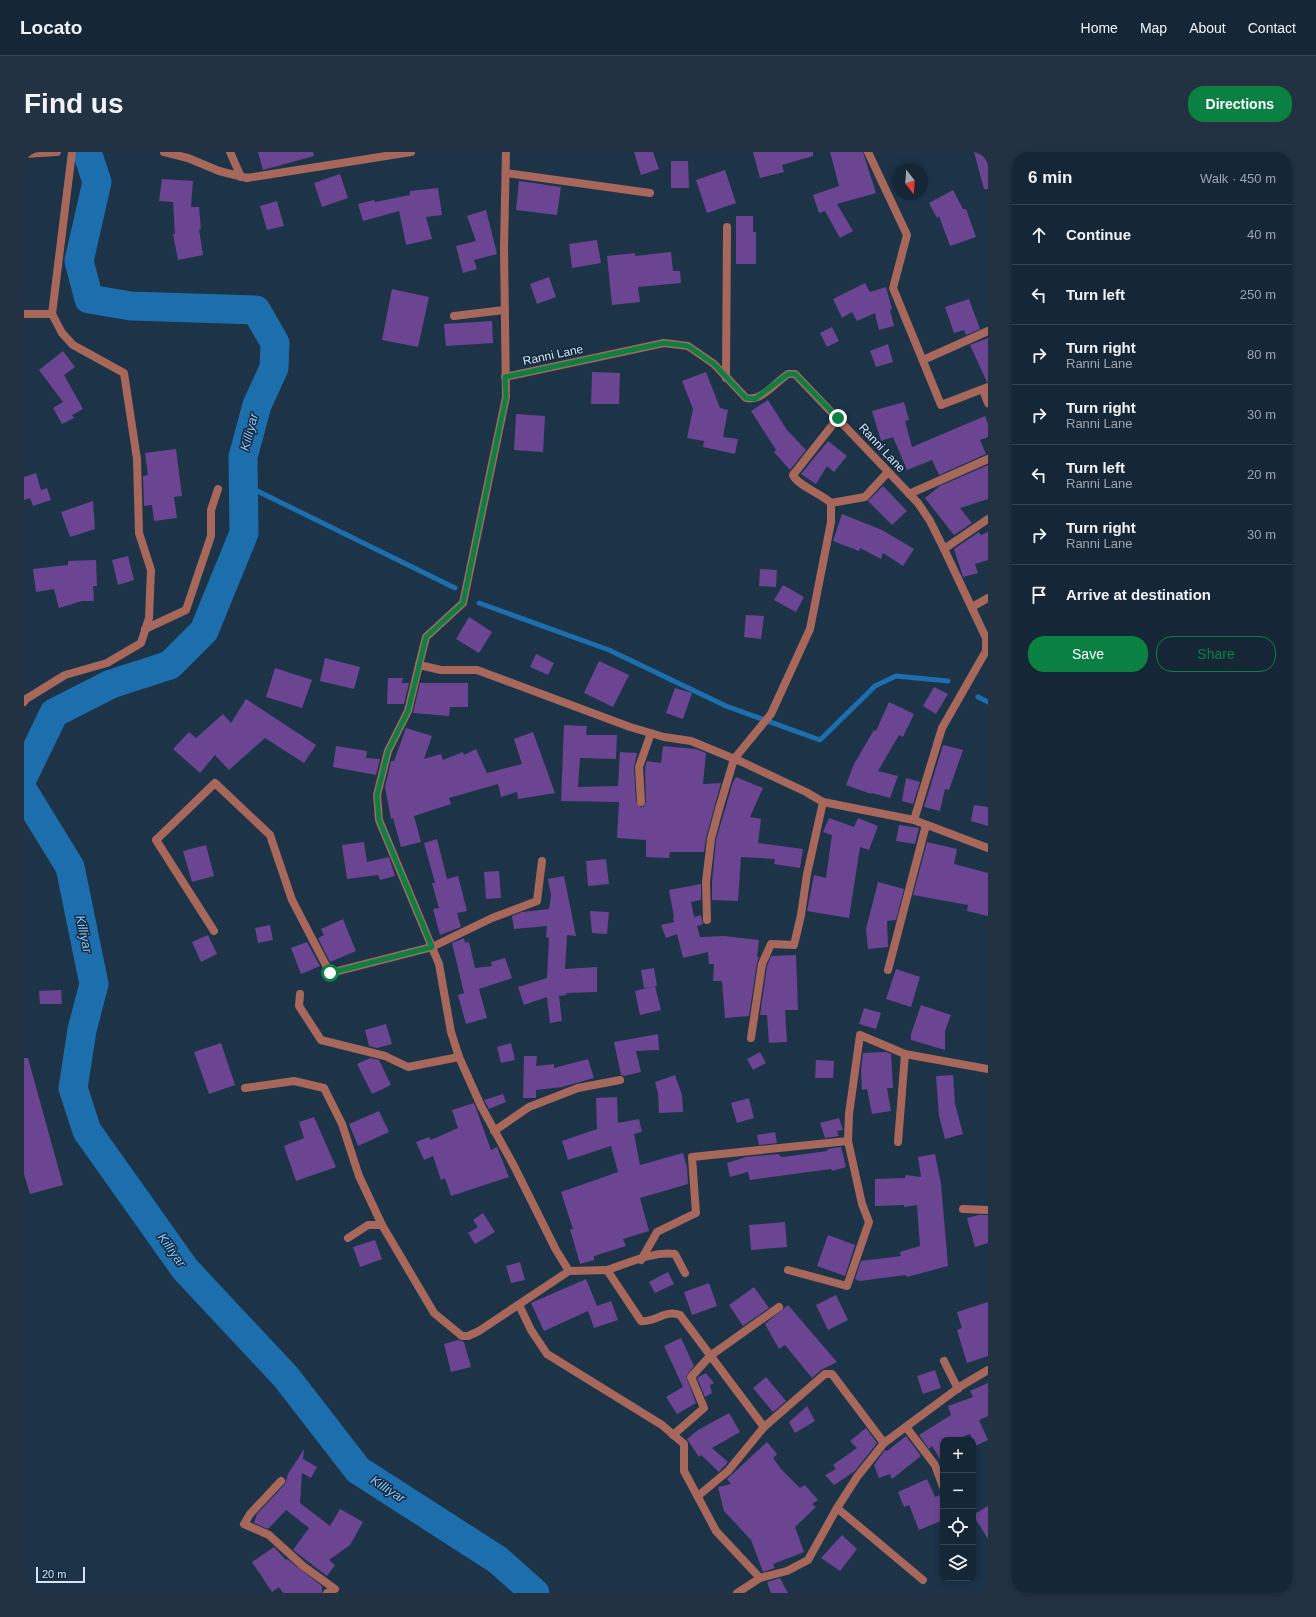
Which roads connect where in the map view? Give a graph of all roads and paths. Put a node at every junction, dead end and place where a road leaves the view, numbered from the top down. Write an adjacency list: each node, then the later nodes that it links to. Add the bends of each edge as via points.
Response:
1 (57, 152): 8 (street)
2 (72, 152): 15 (street)
3 (164, 152): 10 (street)
4 (230, 152): 10 (street)
5 (411, 152): 10 (street)
6 (506, 152): 9 (street)
7 (868, 152): 18 (street, via 906,235 892,288)
8 (24, 154)
9 (506, 173): 11 (street); 13 (street)
10 (241, 177)
11 (650, 194)
12 (727, 227): 20 (street)
13 (504, 310): 16 (street); 19 (street)
14 (24, 314): 15 (street)
15 (52, 314): 33 (street, via 62,333 73,345 124,373 137,459 139,533 151,570 149,618)
16 (454, 316)
17 (988, 330): 18 (street)
18 (923, 360): 21 (street, via 941,405)
19 (505, 377): 20 (street, Ranni Lane, via 664,343 688,346 714,364); 35 (street, via 506,397 463,603 426,637)
20 (726, 378): 23 (street, Ranni Lane, via 746,398 755,399 788,374 795,374)
21 (985, 389): 22 (street)
22 (988, 403)
23 (838, 418): 25 (street, Ranni Lane); 28 (street, via 793,475 796,480 824,496)
24 (988, 459): 27 (street)
25 (888, 472): 27 (street, Ranni Lane); 28 (street, via 865,497)
26 (218, 490): 33 (street, via 211,510 211,536 186,610)
27 (909, 494): 30 (street, Ranni Lane, via 930,521)
28 (831, 503): 38 (street, via 831,522 810,629 771,714)
29 (988, 519): 30 (street)
30 (944, 549): 32 (street, Ranni Lane)
31 (988, 598): 32 (street)
32 (972, 607): 34 (street, Ranni Lane)
33 (145, 629): 36 (street, via 141,643 107,663 65,675)
34 (988, 644): 41 (street, via 986,652 942,728)
35 (419, 665): 37 (street, via 442,670 478,670); 47 (street, via 408,711 388,751 377,795 379,820)
36 (24, 702)
37 (651, 733): 38 (street, via 691,741); 39 (street, via 639,767)
38 (734, 758): 40 (street); 45 (street, via 711,839 706,882)
39 (641, 802)
40 (823, 802): 41 (street); 50 (street, via 794,945 771,944 762,964)
41 (914, 820): 42 (street)
42 (926, 825): 43 (street); 48 (street)
43 (988, 848)
44 (542, 861): 47 (street, via 537,901 492,918)
45 (707, 920)
46 (214, 931): 47 (street, via 156,840 215,783 270,835 292,900 330,973)
47 (432, 947): 52 (street, via 439,964 451,1032)
48 (888, 970)
49 (300, 994): 52 (street, via 299,1006 321,1040 385,1056 408,1067)
50 (751, 1038)
51 (905, 1054): 53 (street); 57 (street, via 860,1035 849,1114); 58 (street)
52 (459, 1057): 56 (street)
53 (988, 1069)
54 (620, 1080): 56 (street, via 578,1088 536,1105)
55 (245, 1088): 61 (street, via 294,1081 324,1088 342,1124 359,1176)
56 (494, 1131): 64 (street)
57 (848, 1141): 63 (street, via 692,1157 696,1213 657,1232); 66 (street, via 862,1204 869,1222 847,1286)
58 (898, 1142)
59 (963, 1209): 60 (street)
60 (988, 1210)
61 (382, 1225): 62 (street, via 368,1225); 68 (street, via 434,1313 459,1334 468,1336 480,1331)
62 (348, 1238)
63 (641, 1260): 65 (street); 67 (street, via 660,1253 675,1254)
64 (569, 1270): 65 (street); 68 (street)
65 (607, 1270): 70 (street, via 641,1320 650,1320 668,1313 680,1315)
66 (788, 1270)
67 (685, 1273)
68 (519, 1305): 76 (street, via 546,1354 662,1425)
69 (779, 1307): 70 (street)
70 (710, 1356): 75 (street); 76 (street, via 690,1376 704,1408)
71 (944, 1361): 73 (street)
72 (988, 1370): 73 (street)
73 (958, 1389): 74 (street)
74 (906, 1426): 77 (street); 78 (street, via 935,1465)
75 (764, 1428): 77 (street, via 820,1378 832,1374); 80 (street, via 728,1471)
76 (673, 1435): 80 (street, via 684,1444 684,1470)
77 (884, 1443): 81 (street)
78 (940, 1479)
79 (281, 1481): 84 (street, via 244,1524 269,1535 303,1566 335,1589)
80 (698, 1496): 82 (street, via 716,1531)
81 (837, 1508): 82 (street, via 808,1560 793,1568); 83 (street)
82 (760, 1578): 85 (street)
83 (923, 1580)
84 (327, 1593)
85 (737, 1593)

